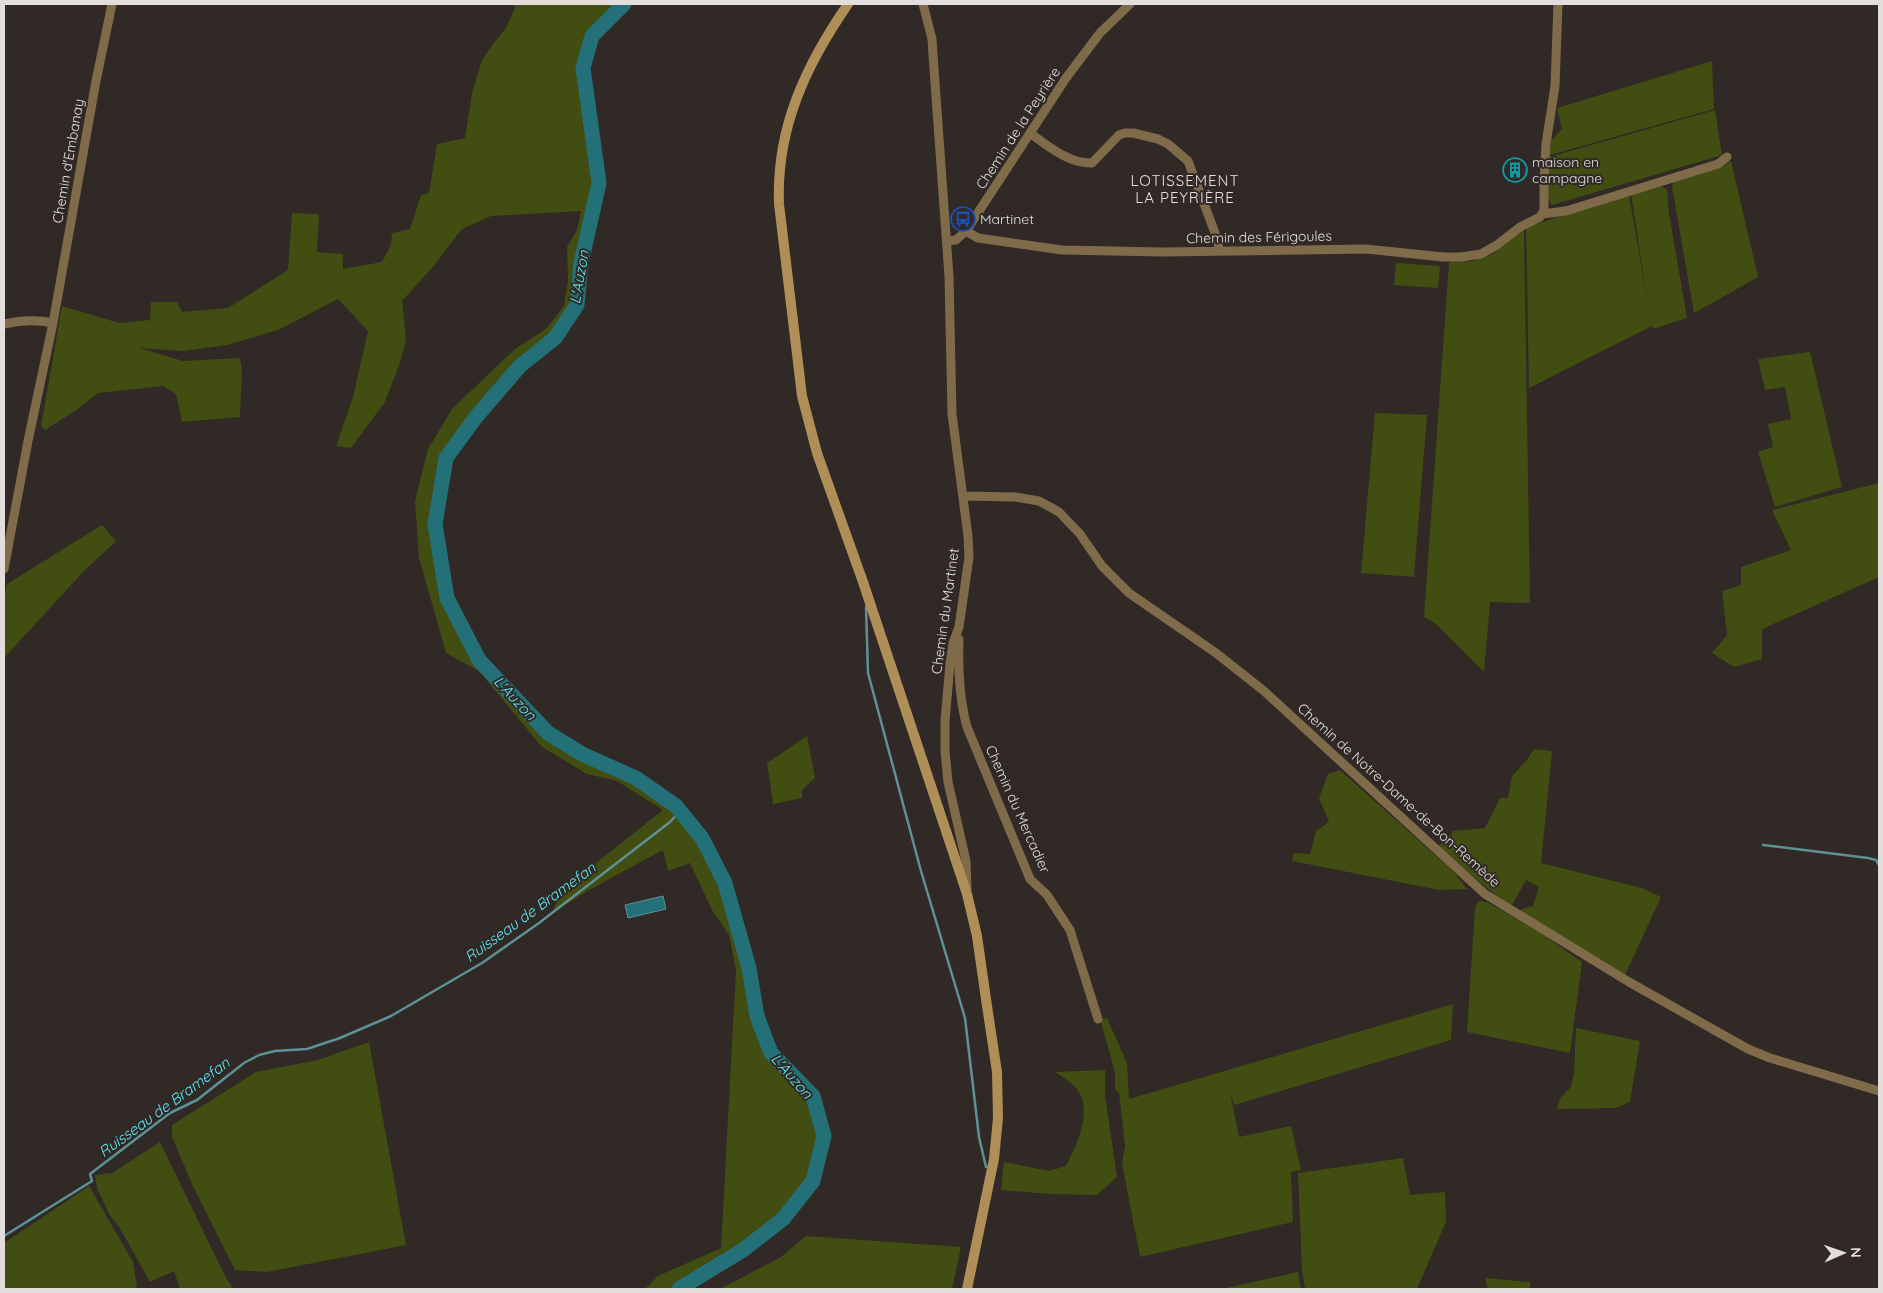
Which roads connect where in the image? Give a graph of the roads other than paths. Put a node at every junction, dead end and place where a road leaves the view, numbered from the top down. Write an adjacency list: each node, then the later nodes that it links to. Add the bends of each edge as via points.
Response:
1 (112, 4): 12 (street, Chemin d'Embanay)
2 (848, 4): 18 (main road, via 806,75 783,141 778,180 802,396 812,436)
3 (923, 4): 10 (street, via 934,55)
4 (1130, 4): 6 (street, Chemin de la Peyrière, via 1100,33)
5 (1558, 4): 8 (street, via 1555,86 1546,144 1545,207)
6 (1030, 133): 9 (street, Chemin de la Peyrière); 11 (street, via 1071,159 1084,163 1092,162 1125,133 1168,144 1188,161)
7 (1727, 157): 8 (street, Chemin des Férigoules, via 1718,164 1566,212)
8 (1542, 214): 11 (street, Chemin des Férigoules, via 1474,256 1443,257 1366,249)
9 (966, 232): 10 (street, Chemin de la Peyrière); 11 (street, Chemin des Férigoules, via 978,238 1062,250)
10 (947, 242): 14 (street, Chemin du Martinet, via 952,414)
11 (1219, 250)
12 (53, 323): 13 (street, via 22,319); 15 (street, Chemin d'Embanay)
13 (4, 324)
14 (964, 496): 17 (street, Chemin du Martinet, via 969,557); 20 (street, Chemin de Notre-Dame-de-Bon-Remède, via 1039,501 1059,512 1080,534 1102,566 1129,593 1216,653 1264,691 1485,894 1629,982 1748,1048 1770,1058)
15 (8, 531): 16 (street, Chemin d'Embanay)
16 (4, 569)
17 (959, 627): 18 (street, Chemin du Martinet, via 950,664 945,751 948,782 966,861); 19 (street, Chemin du Mercadier, via 959,690 967,727 1030,879 1047,895 1070,930)
18 (967, 894): 21 (main road, via 977,936 995,1062 998,1118 994,1159)
19 (1098, 1019)
20 (1879, 1091)
21 (967, 1289)

